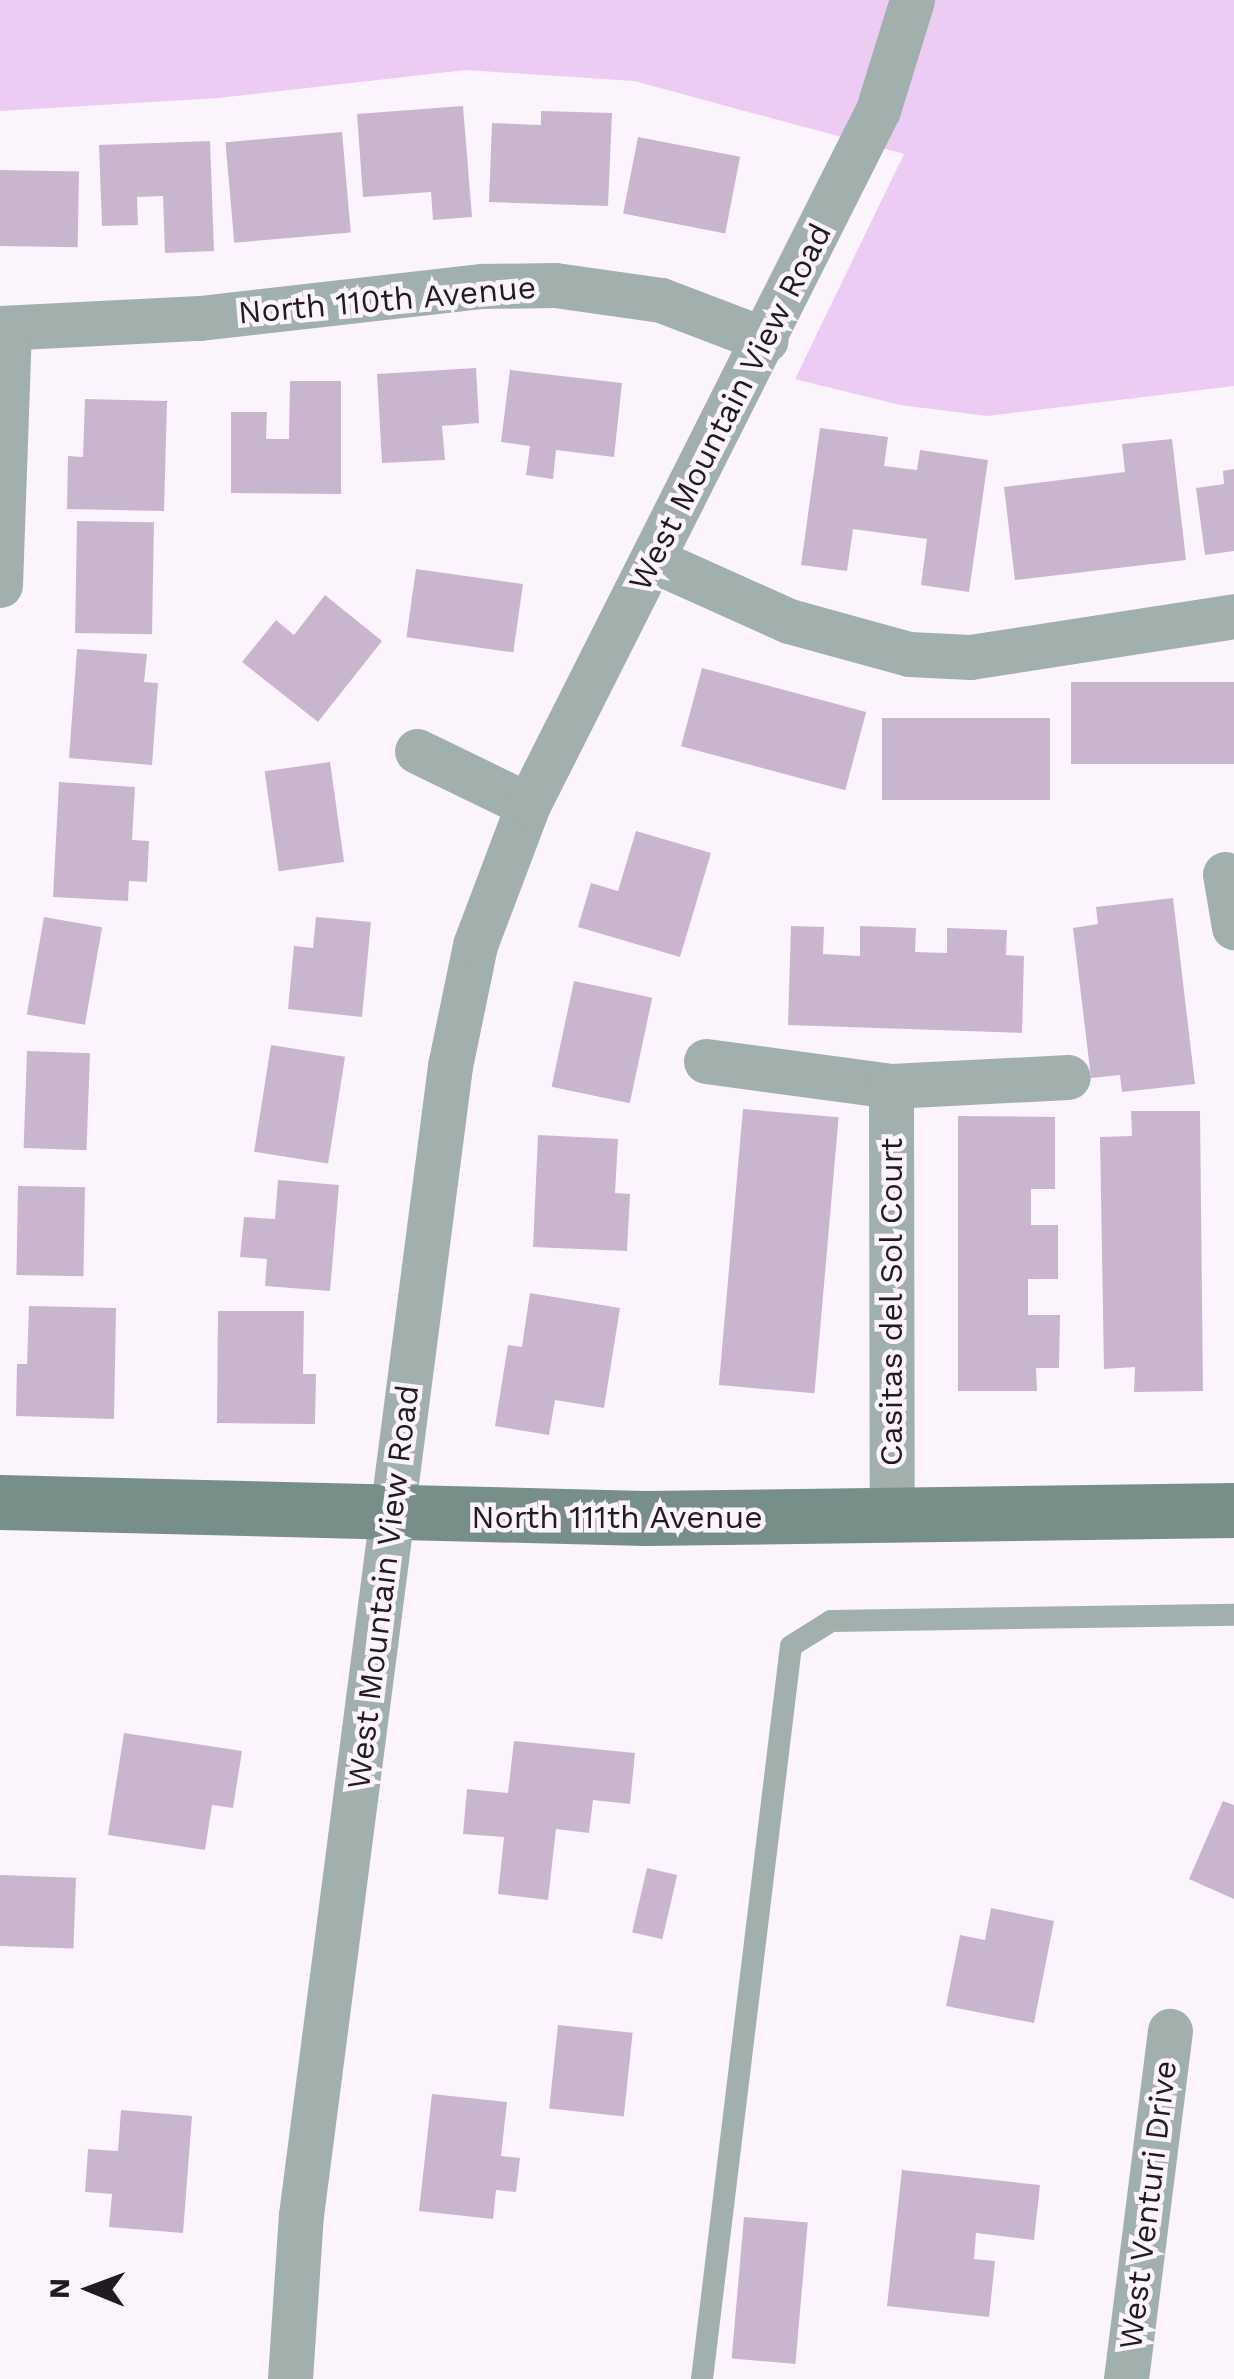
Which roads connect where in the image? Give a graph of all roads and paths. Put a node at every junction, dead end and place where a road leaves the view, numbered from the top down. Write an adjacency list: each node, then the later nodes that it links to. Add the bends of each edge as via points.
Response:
1 (912, 0): 3 (street, West Mountain View Road, via 878,110)
2 (5, 328): 3 (street, North 110th Avenue, via 555,285 661,300); 5 (street)
3 (766, 340): 4 (street, West Mountain View Road)
4 (653, 560): 6 (street, via 789,621 909,654 970,656); 8 (street, West Mountain View Road)
5 (0, 585)
6 (1234, 616)
7 (417, 751): 8 (street)
8 (528, 805): 16 (street, West Mountain View Road, via 475,944 456,1033)
9 (1225, 874): 10 (street)
10 (1234, 927)
11 (706, 1061): 13 (street)
12 (1068, 1077): 13 (street)
13 (891, 1086): 17 (street, Casitas del Sol Court)
14 (0, 1502): 16 (street, North 111th Avenue)
15 (1234, 1510): 17 (street, North 111th Avenue)
16 (392, 1516): 17 (street, North 111th Avenue); 20 (street, West Mountain View Road, via 301,2215)
17 (892, 1517)
18 (1234, 1615): 21 (lane, via 830,1621 791,1646)
19 (1170, 2031): 22 (street, West Venturi Drive)
20 (290, 2379)
21 (702, 2379)
22 (1126, 2379)

